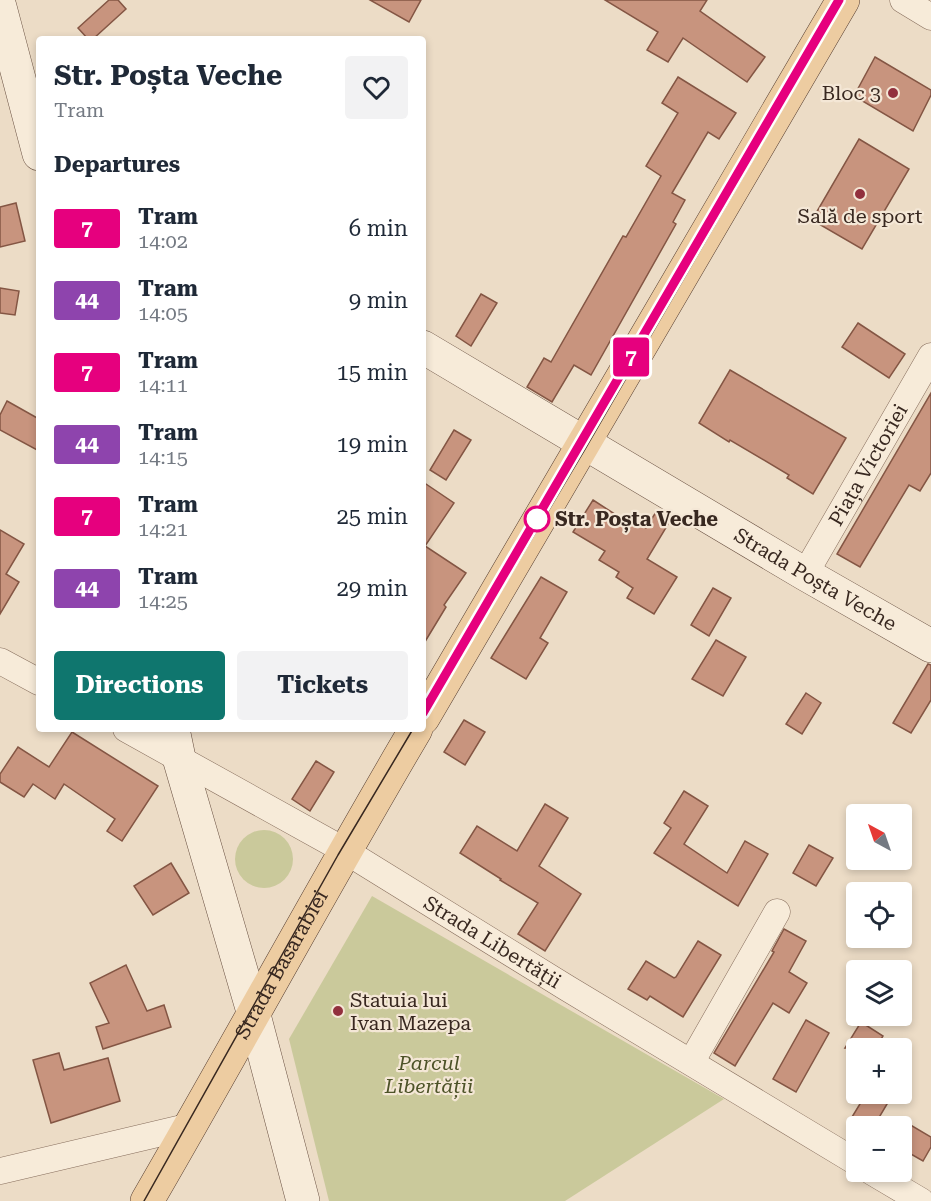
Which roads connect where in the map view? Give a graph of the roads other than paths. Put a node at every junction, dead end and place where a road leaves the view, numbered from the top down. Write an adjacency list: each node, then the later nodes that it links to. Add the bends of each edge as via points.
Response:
1 (843, 0): 9 (main road)
2 (903, 0): 4 (street)
3 (0, 7): 5 (street)
4 (931, 17)
5 (22, 110): 6 (street)
6 (36, 146)
7 (426, 349): 9 (street, Strada Poșta Veche)
8 (931, 356): 10 (street, Piața Victoriei)
9 (585, 444): 10 (street, Strada Poșta Veche); 14 (main road)
10 (805, 574): 11 (street, Strada Poșta Veche)
11 (931, 646)
12 (0, 662): 13 (street)
13 (36, 680)
14 (426, 713)
15 (136, 732): 17 (street, Strada Libertății)
16 (414, 732): 18 (main road, Strada Basarabiei)
17 (176, 744): 18 (street, Strada Libertății); 20 (street)
18 (345, 851): 20 (main road, Strada Basarabiei); 21 (street, Strada Libertății)
19 (777, 912): 21 (street)
20 (254, 1015): 22 (main road, Strada Basarabiei); 27 (street)
21 (692, 1061): 23 (street, Strada Libertății)
22 (191, 1126): 24 (street); 26 (main road, Strada Basarabiei)
23 (846, 1156)
24 (0, 1171)
25 (890, 1182): 28 (street)
26 (147, 1201)
27 (303, 1201)
28 (921, 1201)

